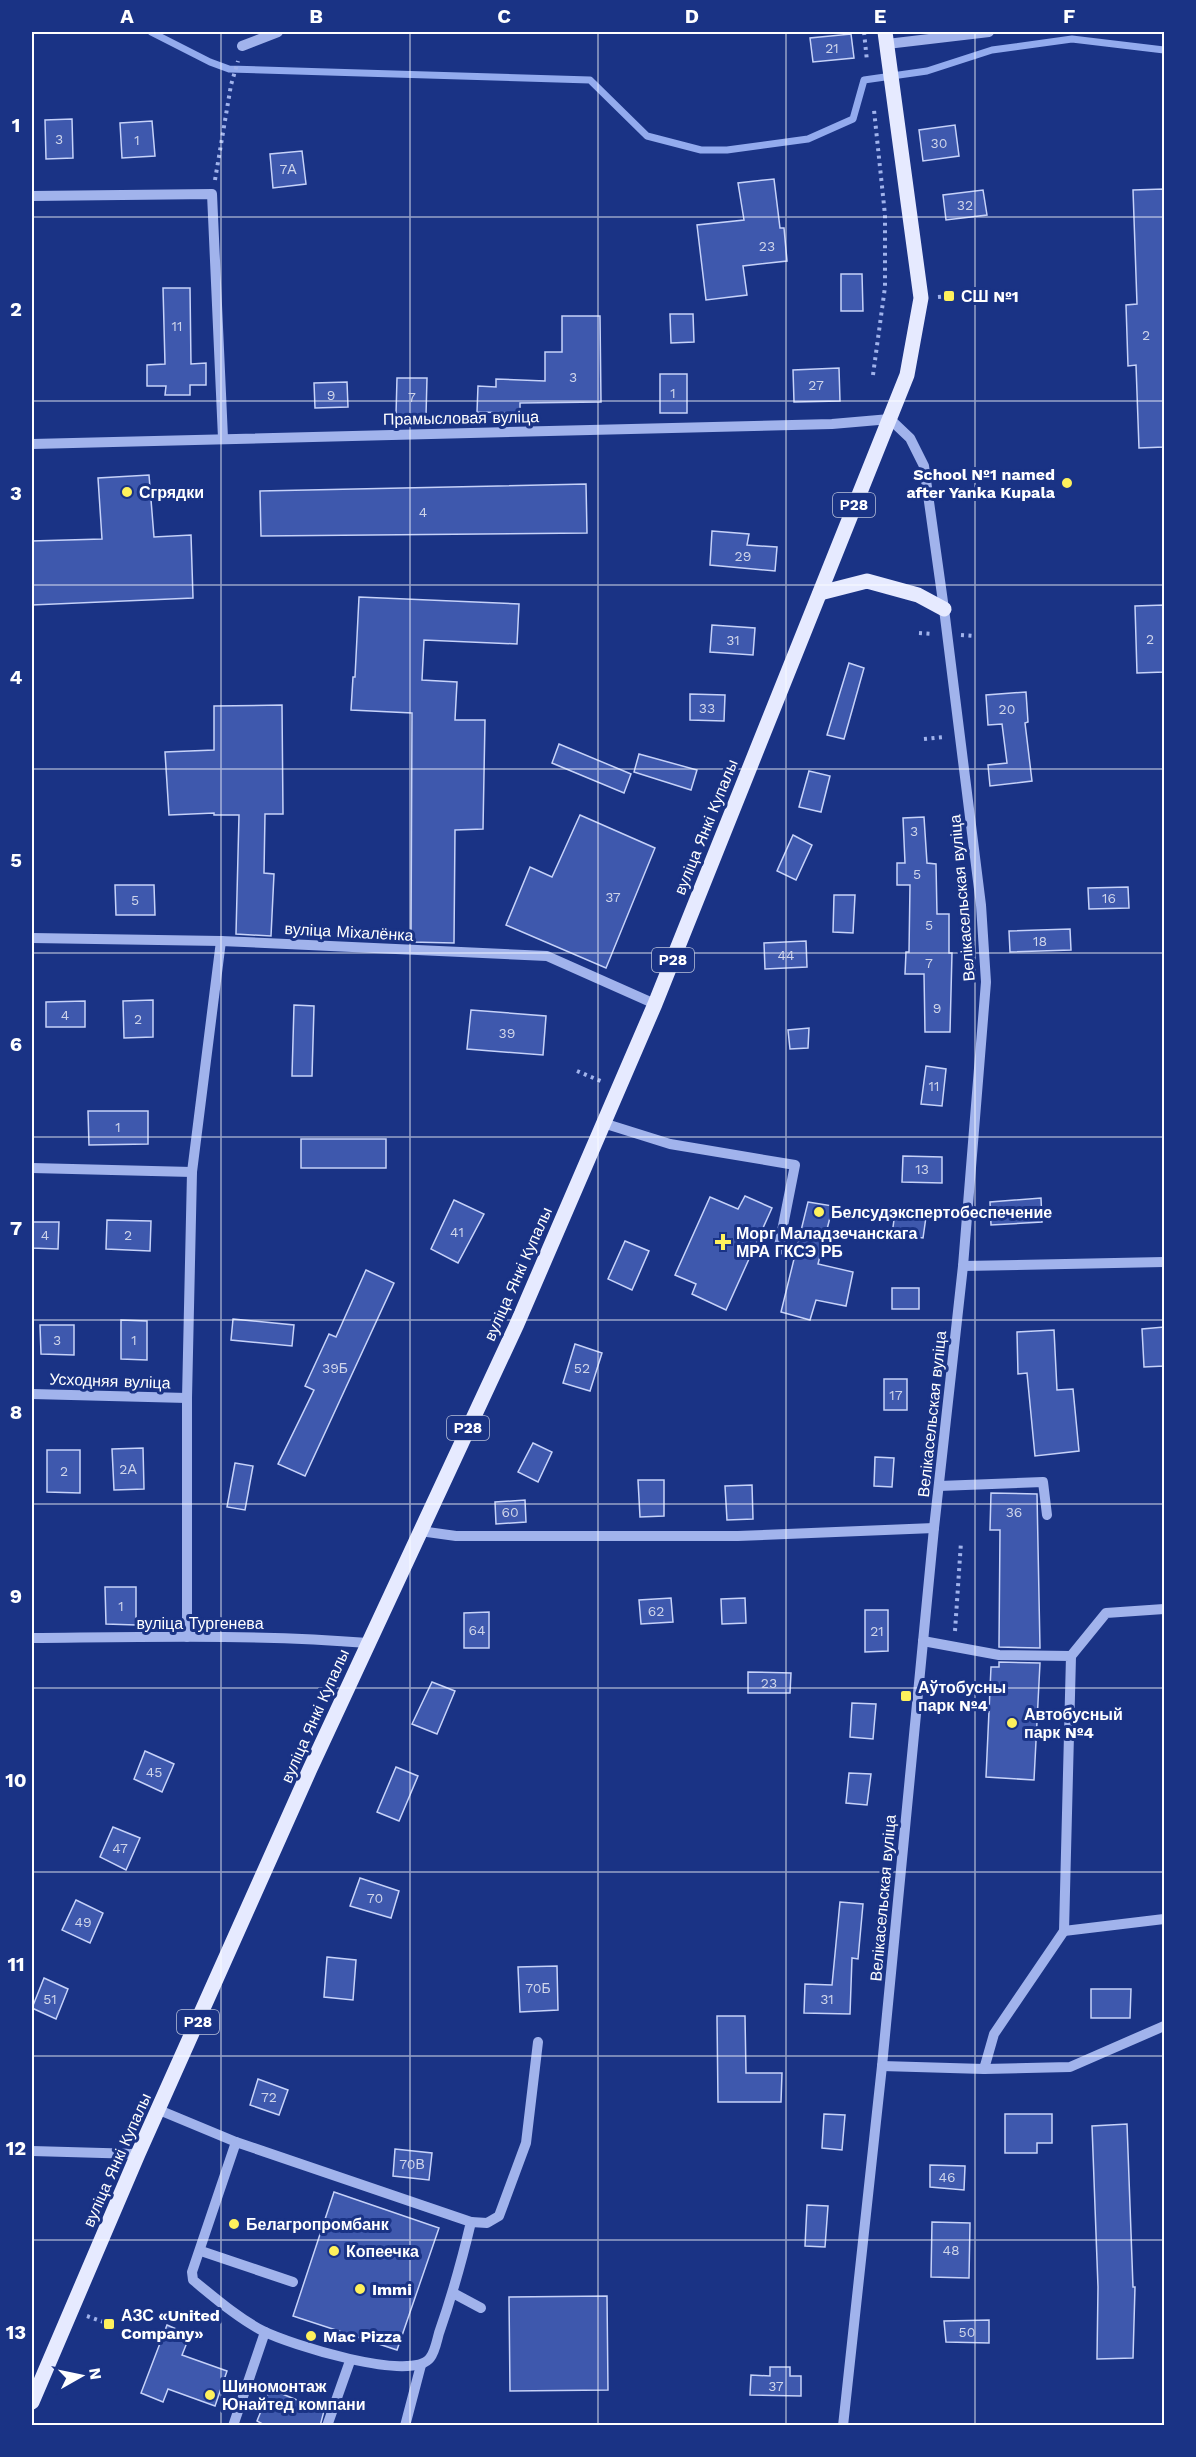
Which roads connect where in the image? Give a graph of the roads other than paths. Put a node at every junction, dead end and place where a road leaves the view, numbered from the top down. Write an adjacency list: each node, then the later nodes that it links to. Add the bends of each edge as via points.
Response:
1 (278, 32): 4 (street)
2 (988, 32): 3 (street)
3 (886, 38): 6 (main road, вуліца Янкі Купалы / Р28, via 921,298 907,375)
4 (242, 46)
5 (32, 196): 7 (street, via 212,194)
6 (890, 419): 7 (street, Прамысловая вуліца, via 832,424); 9 (main road, вуліца Янкі Купалы / Р28); 10 (street, Велікасельская вуліца, via 910,438 924,466)
7 (223, 438): 8 (street, Прамысловая вуліца)
8 (32, 444)
9 (820, 593): 10 (main road, via 867,581 918,595); 13 (main road, вуліца Янкі Купалы / Р28)
10 (944, 609): 19 (street, Велікасельская вуліца, via 981,905 986,982)
11 (32, 938): 12 (street, вуліца Міхалёнка)
12 (221, 941): 13 (street, вуліца Міхалёнка, via 547,956); 16 (street)
13 (655, 1004): 14 (main road, вуліца Янкі Купалы / Р28)
14 (603, 1123): 17 (street, via 670,1144 795,1165); 25 (main road, вуліца Янкі Купалы / Р28, via 517,1324)
15 (32, 1168): 16 (street)
16 (192, 1172): 21 (street)
17 (778, 1251)
18 (1164, 1262): 19 (street)
19 (963, 1266): 22 (street, Велікасельская вуліца)
20 (32, 1394): 21 (street, Усходняя вуліца)
21 (187, 1398): 27 (street)
22 (939, 1486): 23 (street, via 1043,1482); 24 (street, Велікасельская вуліца)
23 (1047, 1515)
24 (934, 1528): 25 (street, via 738,1536 456,1536); 29 (street, Велікасельская вуліца)
25 (420, 1531): 30 (main road, вуліца Янкі Купалы / Р28)
26 (1164, 1609): 31 (street, via 1106,1613)
27 (187, 1637): 28 (street, вуліца Тургенева); 30 (street, вуліца Тургенева)
28 (32, 1638)
29 (923, 1641): 31 (street, via 999,1655); 36 (street, Велікасельская вуліца)
30 (368, 1643): 38 (main road, вуліца Янкі Купалы / Р28)
31 (1071, 1656): 33 (street)
32 (1164, 1919): 33 (street)
33 (1064, 1931): 37 (street, via 994,2034)
34 (1164, 2026): 37 (street, via 1070,2067)
35 (538, 2043): 42 (street, via 526,2143 503,2206 499,2216 487,2223)
36 (882, 2066): 37 (street); 54 (street, Велікасельская вуліца)
37 (984, 2068)
38 (159, 2110): 39 (street); 41 (main road, вуліца Янкі Купалы / Р28)
39 (236, 2142): 42 (street); 43 (street)
40 (32, 2151): 41 (street)
41 (138, 2154): 50 (main road, вуліца Янкі Купалы / Р28)
42 (471, 2222): 45 (street)
43 (201, 2251): 44 (street); 47 (street, via 192,2272 193,2280 231,2311)
44 (292, 2282)
45 (453, 2294): 46 (street); 49 (street, via 430,2358)
46 (482, 2308)
47 (265, 2331): 48 (street); 51 (street)
48 (350, 2361): 49 (street, via 402,2367); 52 (street)
49 (421, 2365): 53 (street)
50 (32, 2401)
51 (233, 2426)
52 (327, 2426)
53 (405, 2426)
54 (843, 2426)

